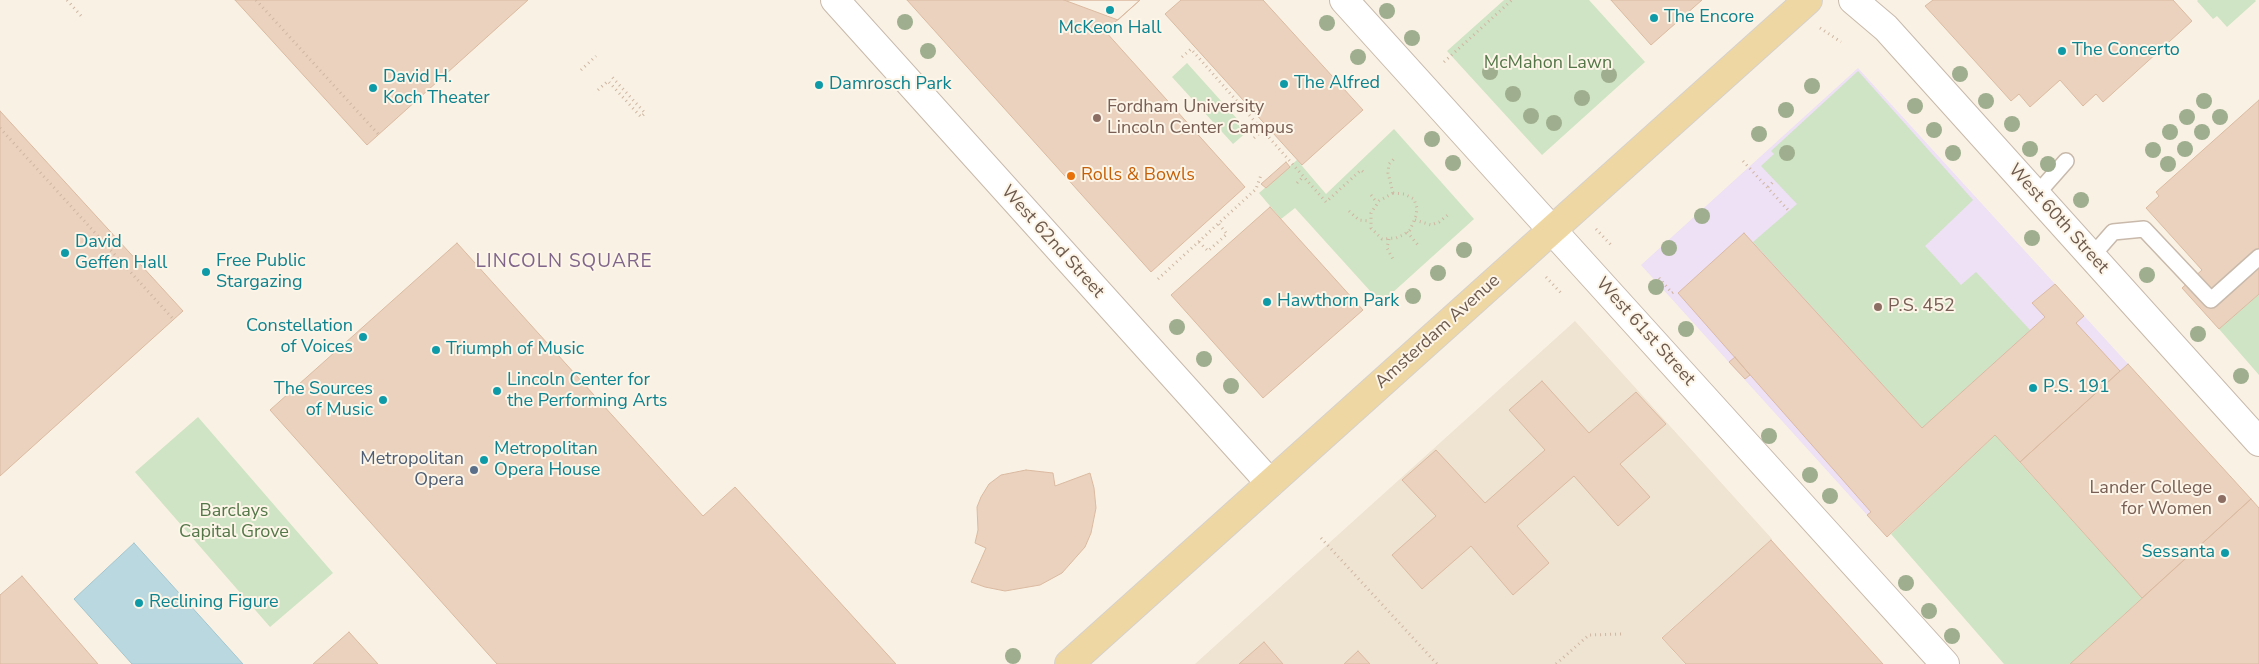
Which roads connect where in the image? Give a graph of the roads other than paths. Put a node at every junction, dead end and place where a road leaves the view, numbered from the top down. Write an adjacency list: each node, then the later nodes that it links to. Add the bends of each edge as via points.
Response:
1 (835, 0): 11 (street, West 62nd Street)
2 (1344, 0): 7 (street, West 61st Street)
3 (1854, 0): 6 (street, West 60th Street, via 1886,28)
4 (1811, 12): 7 (main road, Amsterdam Avenue)
5 (2066, 162): 6 (lane)
6 (2036, 195): 8 (street, West 60th Street)
7 (1552, 230): 11 (main road, Amsterdam Avenue); 13 (street, West 61st Street)
8 (2092, 256): 9 (lane, via 2113,232 2144,230 2210,300); 10 (street, West 60th Street)
9 (2259, 257)
10 (2259, 442)
11 (1270, 483): 12 (main road, Amsterdam Avenue)
12 (1069, 664)
13 (1945, 664)

